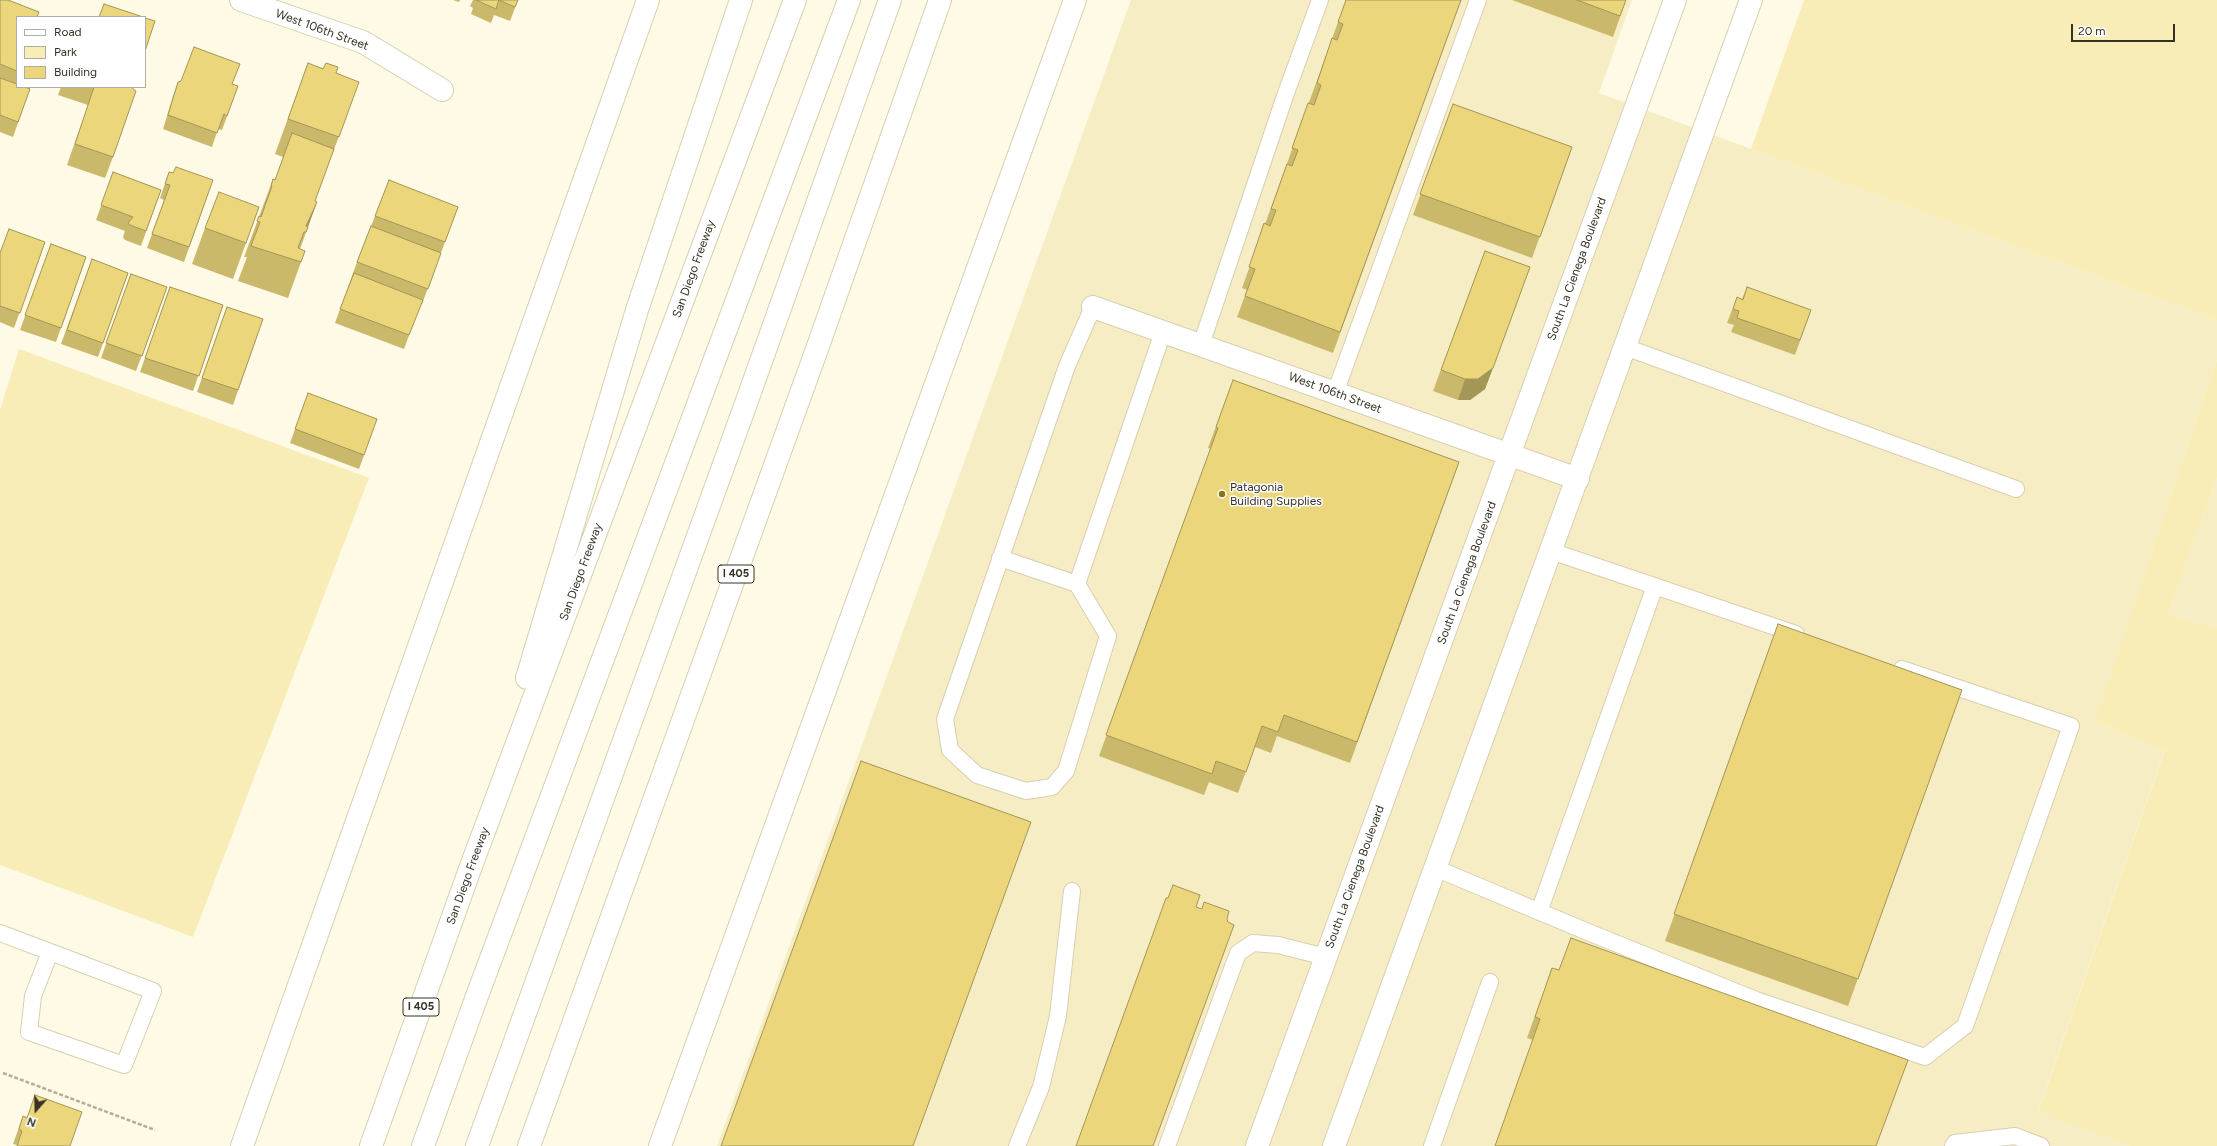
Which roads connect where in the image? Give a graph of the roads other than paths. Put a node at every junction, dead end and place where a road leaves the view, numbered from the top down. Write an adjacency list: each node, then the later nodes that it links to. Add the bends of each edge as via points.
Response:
1 (241, 0): 13 (main road, West 106th Street, via 363,42)
2 (648, 0): 36 (main road)
3 (741, 0): 29 (main road, via 637,310)
4 (795, 0): 29 (main road, San Diego Freeway / I 405)
5 (850, 0): 40 (main road)
6 (890, 0): 41 (main road)
7 (940, 0): 42 (main road, I 405, via 817,349)
8 (1075, 0): 43 (main road)
9 (1320, 0): 16 (lane, via 1282,102)
10 (1478, 0): 18 (lane)
11 (1675, 0): 19 (main road, South La Cienega Boulevard)
12 (1751, 0): 17 (main road)
13 (442, 90)
14 (1093, 307): 15 (main road, West 106th Street); 23 (lane, via 1067,366)
15 (1163, 332): 16 (main road, West 106th Street); 24 (lane)
16 (1201, 345): 18 (main road, West 106th Street)
17 (1625, 347): 20 (main road); 21 (lane)
18 (1335, 393): 19 (main road, West 106th Street)
19 (1510, 455): 20 (main road, West 106th Street); 34 (main road, South La Cienega Boulevard)
20 (1578, 479): 22 (main road)
21 (2016, 489)
22 (1551, 551): 25 (lane); 28 (main road)
23 (1000, 558): 24 (lane); 24 (lane, via 945,719 950,750 977,775 1026,791 1052,787 1066,771 1108,636)
24 (1077, 584)
25 (1655, 586): 26 (lane); 31 (lane)
26 (1814, 640)
27 (1890, 665): 31 (lane, via 2071,726 1965,1026 1925,1057 1756,1000)
28 (1435, 868): 31 (lane); 47 (main road)
29 (470, 869): 39 (main road, San Diego Freeway / I 405)
30 (1072, 891): 44 (lane, via 1058,1016 1041,1087)
31 (1539, 912)
32 (0, 933): 33 (lane)
33 (50, 952): 33 (lane, via 153,990 124,1065 29,1032 33,996)
34 (1326, 957): 45 (lane, via 1278,945 1253,943 1238,953); 46 (main road, South La Cienega Boulevard)
35 (1490, 982): 48 (lane)
36 (260, 1096): 37 (main road); 38 (main road)
37 (235, 1146)
38 (242, 1146)
39 (371, 1146)
40 (423, 1146)
41 (477, 1146)
42 (529, 1146)
43 (660, 1146)
44 (1017, 1146)
45 (1167, 1146)
46 (1257, 1146)
47 (1334, 1146)
48 (1432, 1146)
49 (1953, 1146): 50 (lane, via 1954,1143 2015,1136)
50 (2041, 1146)

